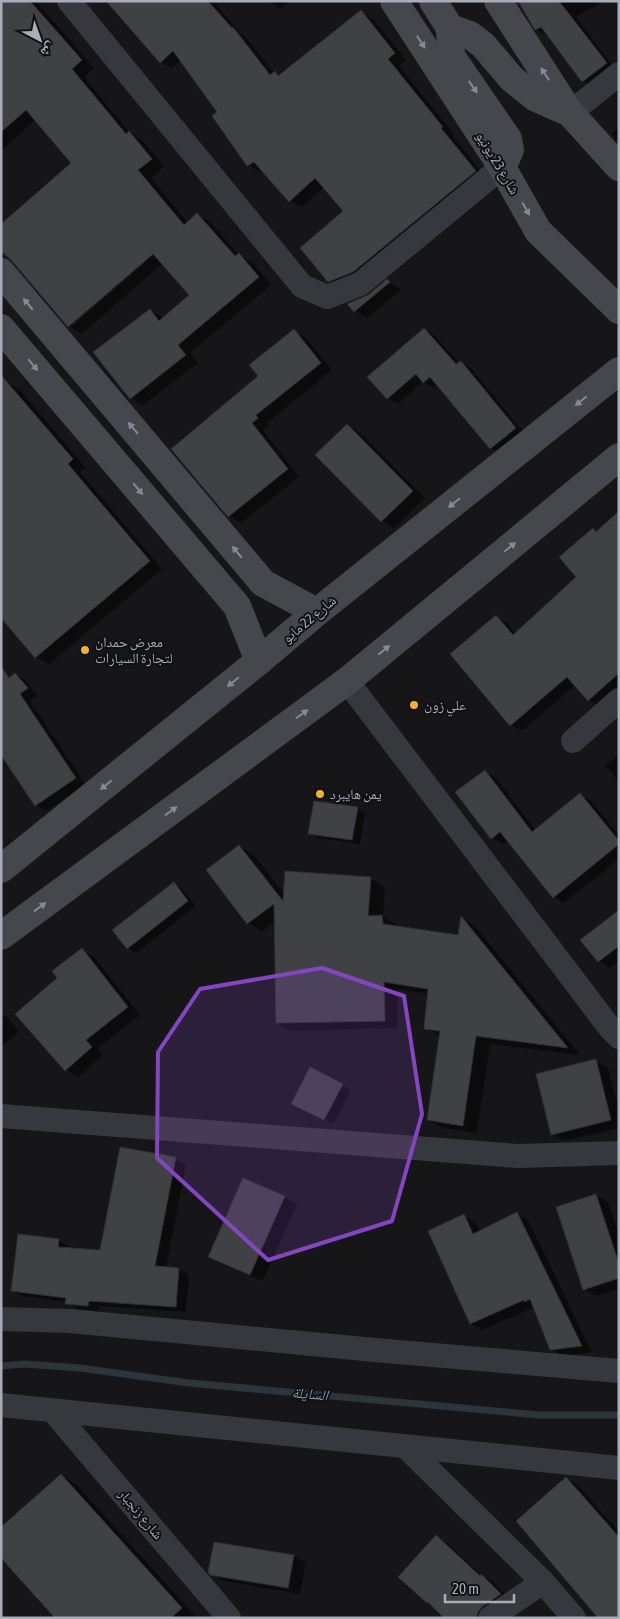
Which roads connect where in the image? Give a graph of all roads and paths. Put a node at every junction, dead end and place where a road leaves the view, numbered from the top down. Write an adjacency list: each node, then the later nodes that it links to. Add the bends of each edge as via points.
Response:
1 (69, 1): 8 (street, via 302,286 327,297 360,284)
2 (394, 1): 8 (street, شارع 23 يونيو, one-way to 8)
3 (433, 1): 5 (street)
4 (498, 1): 7 (street, one-way to 4)
5 (450, 28): 7 (street, via 483,45 512,79 536,98); 8 (street, one-way to 8, via 451,56 508,139 510,150)
6 (619, 74): 7 (street)
7 (570, 113): 9 (street)
8 (502, 167): 11 (street, شارع 23 يونيو, one-way to 11, via 538,231)
9 (619, 167)
10 (1, 272): 15 (street, one-way to 10)
11 (619, 310)
12 (1, 328): 16 (street, one-way to 16)
13 (619, 371): 17 (street, شارع 22 مايو, one-way to 17)
14 (619, 457): 19 (street, one-way to 14)
15 (263, 582): 16 (street, via 266,590 260,606 248,609); 17 (street)
16 (236, 605): 18 (street)
17 (317, 612): 18 (street, شارع 22 مايو)
18 (260, 661): 22 (street, شارع 22 مايو, one-way to 22)
19 (347, 681): 23 (street, one-way to 19); 24 (street)
20 (619, 700): 21 (street)
21 (573, 741)
22 (1, 869)
23 (1, 936)
24 (619, 1036)
25 (1, 1116): 26 (street, via 518,1156)
26 (619, 1153)
27 (1, 1319): 28 (street, via 70,1321)
28 (619, 1371)
29 (1, 1405): 30 (street)
30 (54, 1411): 31 (street); 34 (street, شارع زنجبار)
31 (407, 1448): 32 (street); 33 (street)
32 (619, 1468)
33 (543, 1582): 35 (street); 36 (street)
34 (229, 1618)
35 (490, 1618)
36 (574, 1618)

